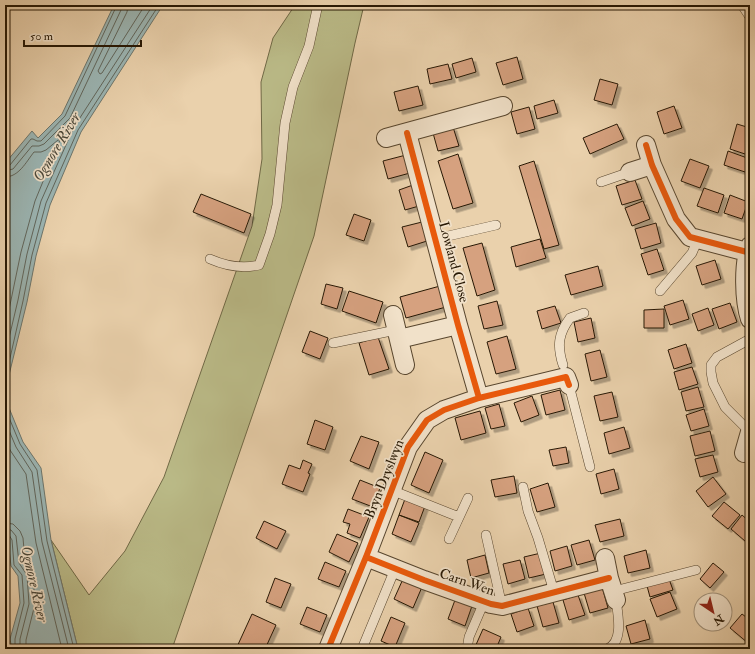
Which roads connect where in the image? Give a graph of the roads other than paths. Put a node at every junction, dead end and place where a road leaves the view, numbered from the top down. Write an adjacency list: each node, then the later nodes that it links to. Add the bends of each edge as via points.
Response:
1 (317, 5): 15 (lane, via 309,46 293,87 288,109 276,205 270,234 259,265 231,266)
2 (742, 5): 3 (lane)
3 (750, 17)
4 (503, 106): 5 (street)
5 (407, 132): 6 (street); 12 (street, Lowland Close)
6 (386, 138)
7 (646, 145): 8 (street)
8 (652, 165): 9 (street); 13 (street, via 676,219 690,237)
9 (630, 172): 10 (lane)
10 (601, 182)
11 (496, 225): 12 (lane)
12 (435, 238): 19 (street, Lowland Close)
13 (698, 239): 14 (street); 16 (lane, via 692,253)
14 (749, 249): 18 (street, via 745,284 746,306)
15 (210, 259)
16 (660, 291)
17 (584, 313): 24 (lane, via 570,318 562,332 559,346)
18 (750, 319)
19 (458, 326): 20 (street); 25 (street, Lowland Close)
20 (396, 328): 22 (lane); 23 (street)
21 (750, 339): 26 (lane, via 717,357 711,366 713,382 725,407)
22 (332, 343)
23 (405, 365)
24 (566, 376): 25 (street, Bryn Dryslwyn); 28 (lane)
25 (480, 398): 30 (street, Bryn Dryslwyn, via 444,410 427,420 408,447)
26 (750, 432): 27 (street)
27 (744, 453)
28 (590, 467)
29 (523, 487): 40 (lane, via 528,511)
30 (392, 490): 32 (lane); 35 (street, Bryn Dryslwyn)
31 (468, 498): 32 (lane)
32 (459, 517): 34 (lane)
33 (486, 535): 42 (lane)
34 (449, 539)
35 (366, 557): 37 (street, Carn Wen); 43 (street, Bryn Dryslwyn)
36 (605, 558): 39 (street)
37 (395, 569): 41 (street, Carn Wen); 44 (lane)
38 (696, 570): 39 (lane)
39 (613, 590): 40 (street, Carn Wen); 46 (lane, via 618,623 617,636 612,647)
40 (554, 592): 42 (street, Carn Wen)
41 (484, 602): 42 (street, Carn Wen); 45 (lane, via 471,631)
42 (502, 606)
43 (328, 649)
44 (362, 649)
45 (467, 649)
46 (607, 649)

